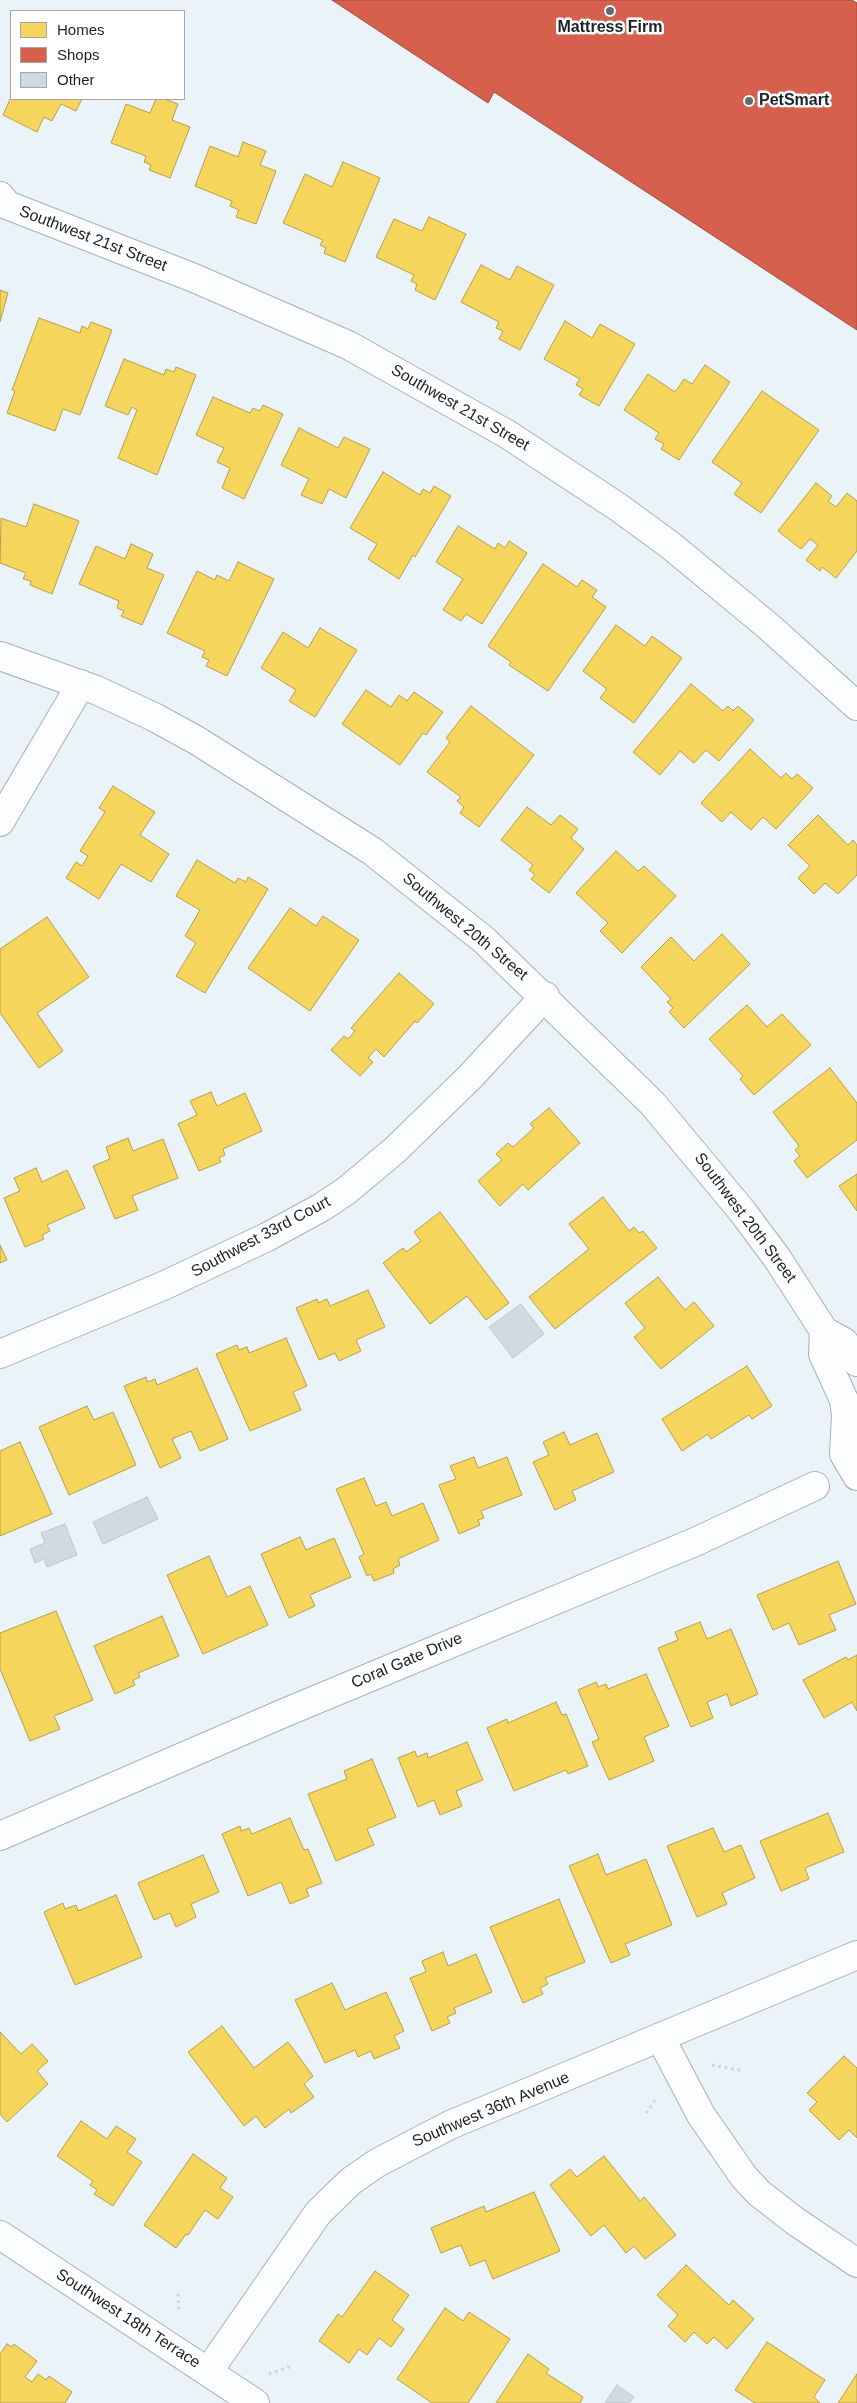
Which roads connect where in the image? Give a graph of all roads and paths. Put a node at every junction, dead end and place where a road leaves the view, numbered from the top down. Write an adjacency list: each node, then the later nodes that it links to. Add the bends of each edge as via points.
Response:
1 (2, 203): 4 (street, Southwest 21st Street, via 194,278 348,345 507,434 670,545 768,626)
2 (0, 656): 3 (street, Southwest 20th Street)
3 (81, 684): 5 (street); 6 (street, Southwest 20th Street, via 196,740 372,851 484,940)
4 (857, 706)
5 (0, 822)
6 (545, 996): 7 (street, Southwest 20th Street, via 652,1102 716,1178 777,1258); 8 (street, Southwest 33rd Court, via 470,1078 408,1139 371,1172 322,1207 259,1242 163,1286)
7 (824, 1331): 9 (street, Southwest 20th Street, via 844,1342); 10 (street, via 823,1354 844,1400 844,1454)
8 (0, 1354)
9 (857, 1362)
10 (857, 1476)
11 (814, 1486): 12 (street, Coral Gate Drive, via 695,1542 284,1713)
12 (0, 1836)
13 (857, 1955): 14 (street, Southwest 36th Avenue)
14 (660, 2037): 20 (street, via 701,2115 744,2177 758,2193); 24 (street, Southwest 36th Avenue, via 434,2132 376,2163 351,2181 318,2213 299,2238)
15 (712, 2065): 16 (path)
16 (740, 2070)
17 (660, 2094): 18 (path)
18 (646, 2113)
19 (0, 2235): 24 (street, Southwest 18th Terrace)
20 (857, 2263)
21 (178, 2294): 22 (path)
22 (179, 2323)
23 (292, 2366): 25 (path)
24 (208, 2372): 26 (street, Southwest 18th Terrace)
25 (266, 2375)
26 (255, 2403)

